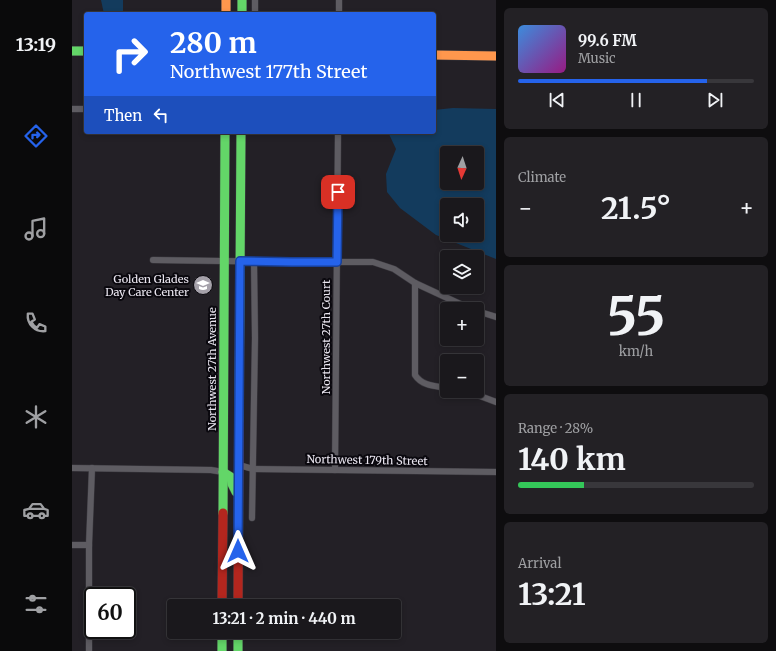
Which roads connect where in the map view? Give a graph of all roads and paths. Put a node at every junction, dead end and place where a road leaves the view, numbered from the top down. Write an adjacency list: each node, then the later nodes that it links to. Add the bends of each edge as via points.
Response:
1 (226, 0): 5 (main road)
2 (242, 0): 6 (main road)
3 (255, 0): 7 (street)
4 (339, 0): 8 (street)
5 (226, 12)
6 (242, 12)
7 (255, 12)
8 (339, 12)
9 (72, 51): 10 (main road)
10 (84, 51)
11 (436, 55): 12 (main road)
12 (496, 56)
13 (72, 108): 14 (street)
14 (84, 109)
15 (225, 134): 19 (main road, Northwest 27th Avenue)
16 (241, 134): 20 (main road)
17 (338, 134): 22 (street, Northwest 27th Court)
18 (153, 260): 19 (street)
19 (224, 261): 20 (street); 30 (main road, Northwest 27th Avenue)
20 (240, 261): 21 (street); 31 (main road)
21 (254, 261): 22 (street); 34 (street)
22 (337, 262): 23 (street, via 383,264); 35 (street, Northwest 27th Court)
23 (415, 283): 24 (street); 27 (street, via 415,375 418,381 426,385)
24 (456, 302)
25 (484, 313): 26 (street)
26 (496, 317)
27 (440, 387)
28 (484, 398): 29 (street)
29 (496, 402)
30 (223, 442): 31 (main road, via 231,461); 36 (main road, Northwest 27th Avenue)
31 (239, 465): 34 (street, Northwest 179th Street); 38 (main road)
32 (72, 468): 33 (street)
33 (92, 468): 36 (street); 41 (street)
34 (253, 469): 35 (street, Northwest 179th Street); 39 (street)
35 (335, 470): 37 (street, Northwest 179th Street)
36 (223, 472): 38 (main road, via 231,477); 42 (main road, Northwest 27th Avenue)
37 (496, 472)
38 (239, 497): 43 (main road)
39 (252, 518)
40 (72, 545): 41 (street)
41 (89, 545): 46 (street)
42 (222, 599)
43 (238, 599)
44 (222, 646): 45 (main road)
45 (238, 647)
46 (89, 651)

